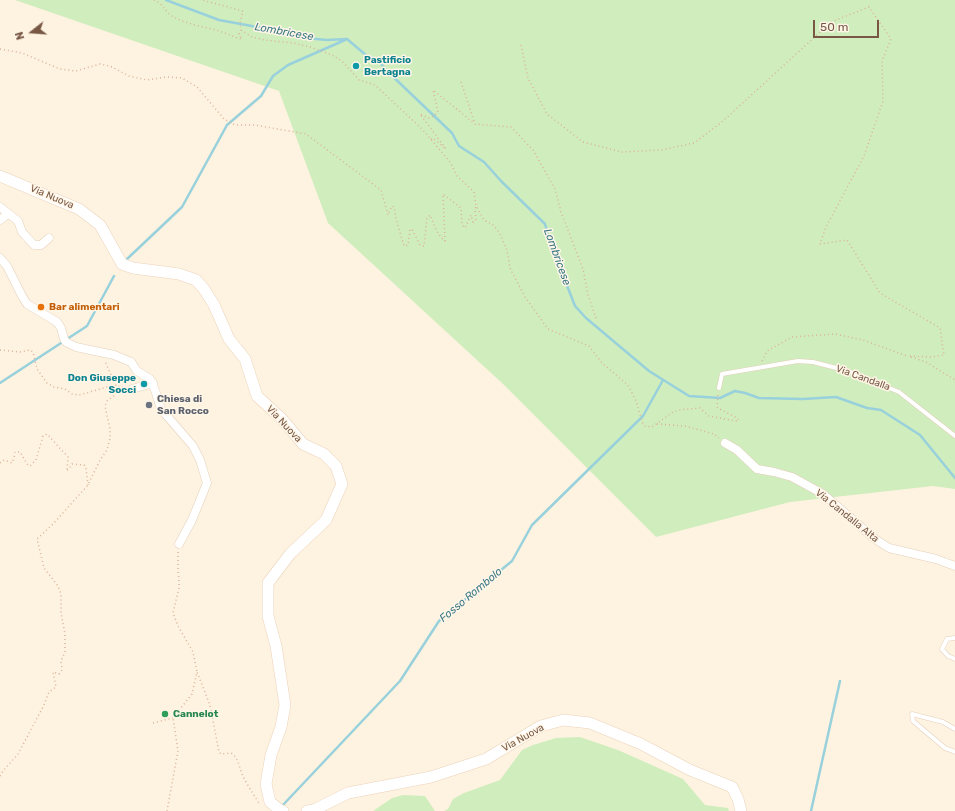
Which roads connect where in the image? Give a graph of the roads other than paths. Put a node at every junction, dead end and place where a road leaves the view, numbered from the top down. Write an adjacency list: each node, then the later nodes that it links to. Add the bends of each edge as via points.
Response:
1 (0, 176): 18 (street, Via Nuova, via 79,209 100,226 122,264 133,268 179,274 196,280 214,305 229,339 245,359 257,396 281,418 303,444 324,454 336,466 342,484 326,520 290,554 268,583 268,616 276,646 285,705 266,784 270,802)
2 (0, 207): 3 (street)
3 (8, 214): 4 (street); 5 (street, via 18,221 22,232 34,245 41,245)
4 (0, 220)
5 (49, 238)
6 (0, 258): 7 (street, via 27,304 57,322 66,342 131,362 137,371 147,376)
7 (153, 384): 9 (street); 12 (street, via 161,409 193,446 207,483)
8 (719, 388): 10 (lane, Via Candalla, via 722,374 798,361 813,362 848,371 899,392)
9 (132, 389)
10 (955, 436)
11 (725, 443): 13 (street, Via Candalla Alta, via 737,450 757,469 792,477 823,494 889,548)
12 (179, 544)
13 (955, 566)
14 (955, 638): 15 (lane, via 947,639 942,649)
15 (955, 659)
16 (955, 728): 17 (lane, via 912,714 913,721 944,748)
17 (955, 752)
18 (283, 811)
19 (307, 811): 20 (street, Via Nuova, via 348,793 431,777 486,759 541,726 563,720 590,723 732,787)
20 (741, 811)

